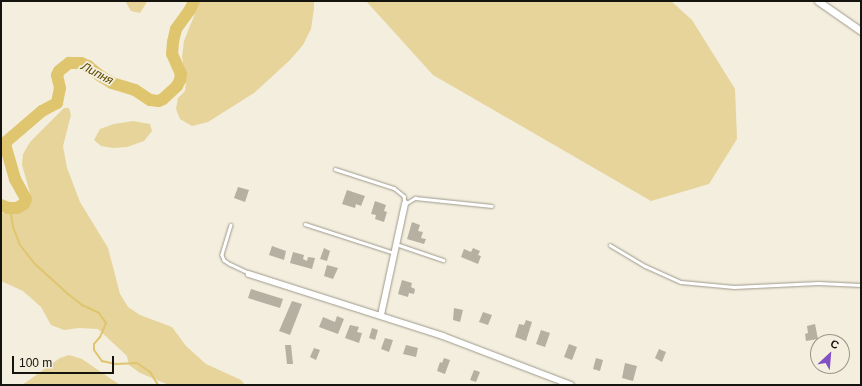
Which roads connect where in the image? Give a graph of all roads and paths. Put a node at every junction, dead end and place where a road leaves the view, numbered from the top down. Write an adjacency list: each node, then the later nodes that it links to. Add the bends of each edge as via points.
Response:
1 (818, 1): 2 (main road)
2 (861, 31)
3 (335, 169): 4 (lane, via 394,188 404,196)
4 (405, 204): 5 (lane, via 415,198); 8 (street)
5 (492, 206)
6 (305, 224): 10 (lane)
7 (231, 225): 12 (lane, via 222,255 224,260)
8 (396, 244): 10 (street); 11 (lane)
9 (610, 245): 13 (lane, via 644,266 681,282 734,287 818,283)
10 (394, 253): 14 (street)
11 (443, 260)
12 (249, 274): 14 (street)
13 (861, 285)
14 (381, 315): 15 (street)
15 (571, 385)

